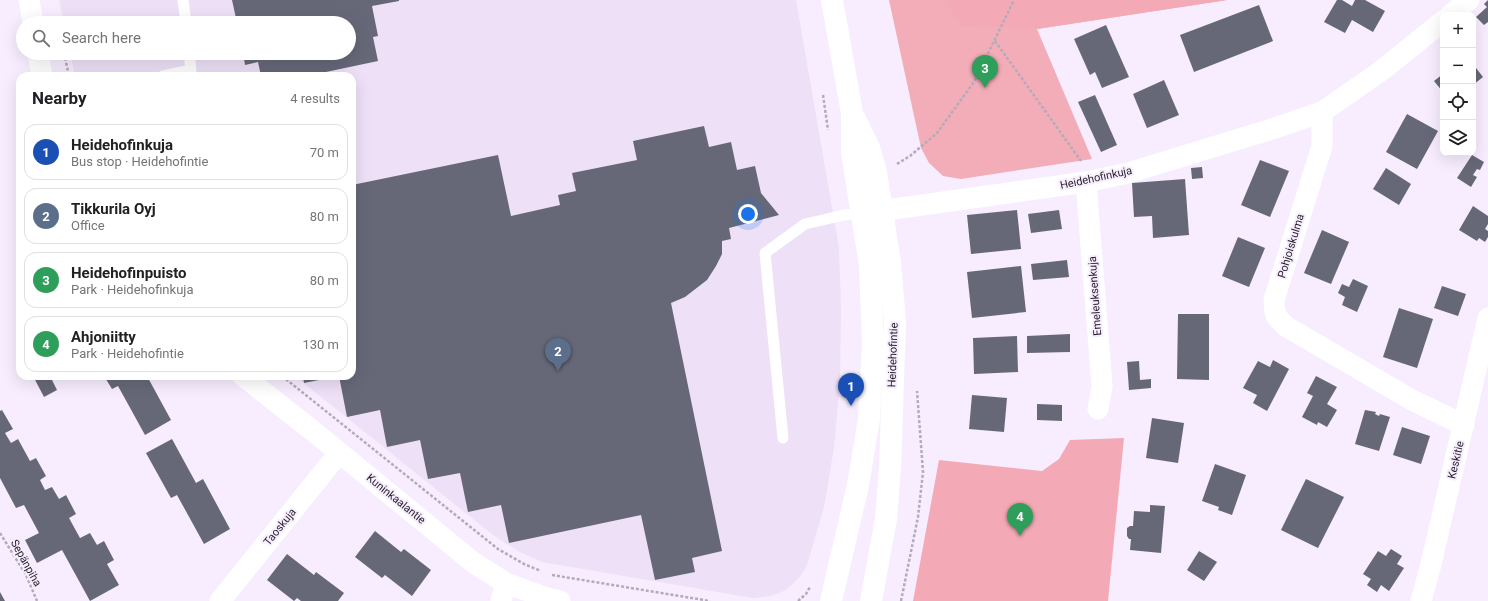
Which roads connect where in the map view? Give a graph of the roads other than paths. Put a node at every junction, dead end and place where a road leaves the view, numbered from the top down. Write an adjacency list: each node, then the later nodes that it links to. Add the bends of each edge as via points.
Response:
1 (29, 0): 6 (street)
2 (183, 0): 7 (lane)
3 (832, 0): 15 (main road, Heidehofintie, via 852,113 852,152)
4 (1469, 0): 5 (street)
5 (1454, 12)
6 (32, 16)
7 (185, 16)
8 (1440, 23): 13 (street, via 1381,71)
9 (39, 60): 11 (street)
10 (190, 60): 12 (lane, via 191,70)
11 (41, 72)
12 (182, 72)
13 (1322, 112): 14 (street, Heidehofinkuja, via 1128,173); 19 (street, Pohjoiskulma, via 1322,146 1274,300 1274,312 1287,327 1412,400)
14 (1086, 175): 15 (street, Heidehofinkuja); 18 (street, Emeleuksenkuja, via 1102,386)
15 (873, 212): 20 (lane, via 844,215 805,224 765,253); 25 (main road, Heidehofintie, via 870,265 873,343 868,419 858,485); 26 (main road, Heidehofintie, via 890,263 895,322 886,519)
16 (1488, 318): 19 (street, Keskitie)
17 (248, 380): 21 (street, Kuninkaalantie)
18 (1098, 409)
19 (1464, 425): 27 (street, Keskitie)
20 (783, 438)
21 (339, 453): 22 (street, Kuninkaalantie, via 474,563); 23 (street, Taoskuja)
22 (504, 592): 24 (street, Kuninkaalantie)
23 (220, 601)
24 (560, 601)
25 (831, 601)
26 (871, 601)
27 (1421, 601)

